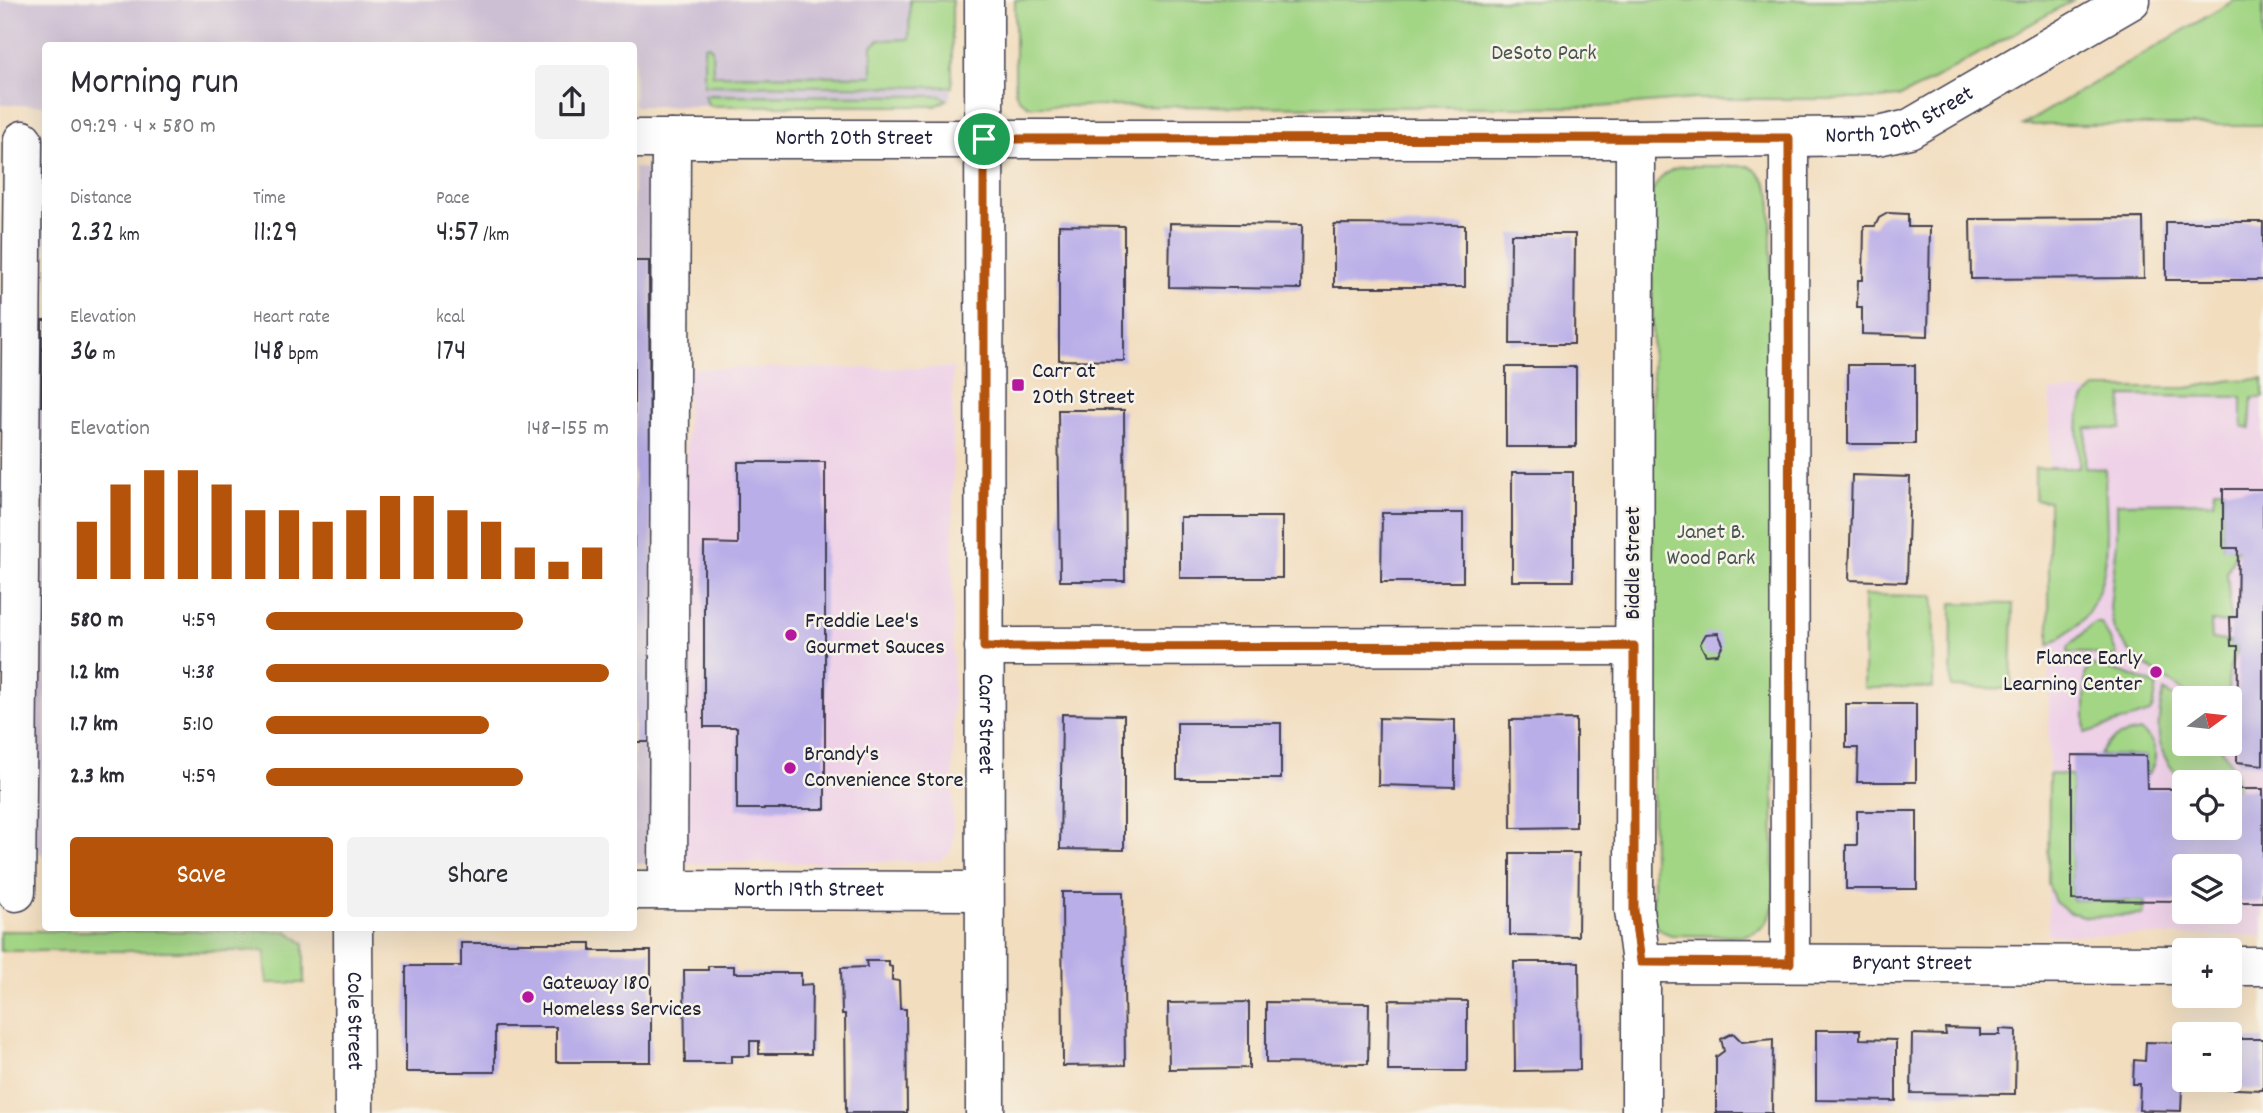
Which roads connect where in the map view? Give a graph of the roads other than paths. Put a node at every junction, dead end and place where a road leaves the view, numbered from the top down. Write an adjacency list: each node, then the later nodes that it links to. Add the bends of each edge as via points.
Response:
1 (984, 0): 6 (street, Carr Street)
2 (2132, 0): 3 (street, North 20th Street, via 1909,128 1878,136)
3 (1789, 138): 7 (street, North 20th Street); 16 (street)
4 (637, 139): 5 (street, North 20th Street)
5 (671, 139): 6 (street, North 20th Street); 11 (street)
6 (984, 139): 7 (street, North 20th Street); 10 (street, Carr Street)
7 (1635, 139): 9 (street, Biddle Street)
8 (23, 140): 13 (street)
9 (1634, 646): 10 (street); 15 (street, Biddle Street, via 1634,910)
10 (984, 647): 12 (street, Carr Street)
11 (651, 890): 12 (street, North 19th Street)
12 (984, 891): 21 (street, Carr Street)
13 (21, 892)
14 (353, 931): 20 (street, Cole Street)
15 (1641, 962): 16 (street, Bryant Street); 22 (street, Biddle Street)
16 (1790, 963): 17 (street, Bryant Street)
17 (2172, 965)
18 (2242, 966): 19 (street)
19 (2263, 966)
20 (354, 1113)
21 (985, 1113)
22 (1641, 1113)

